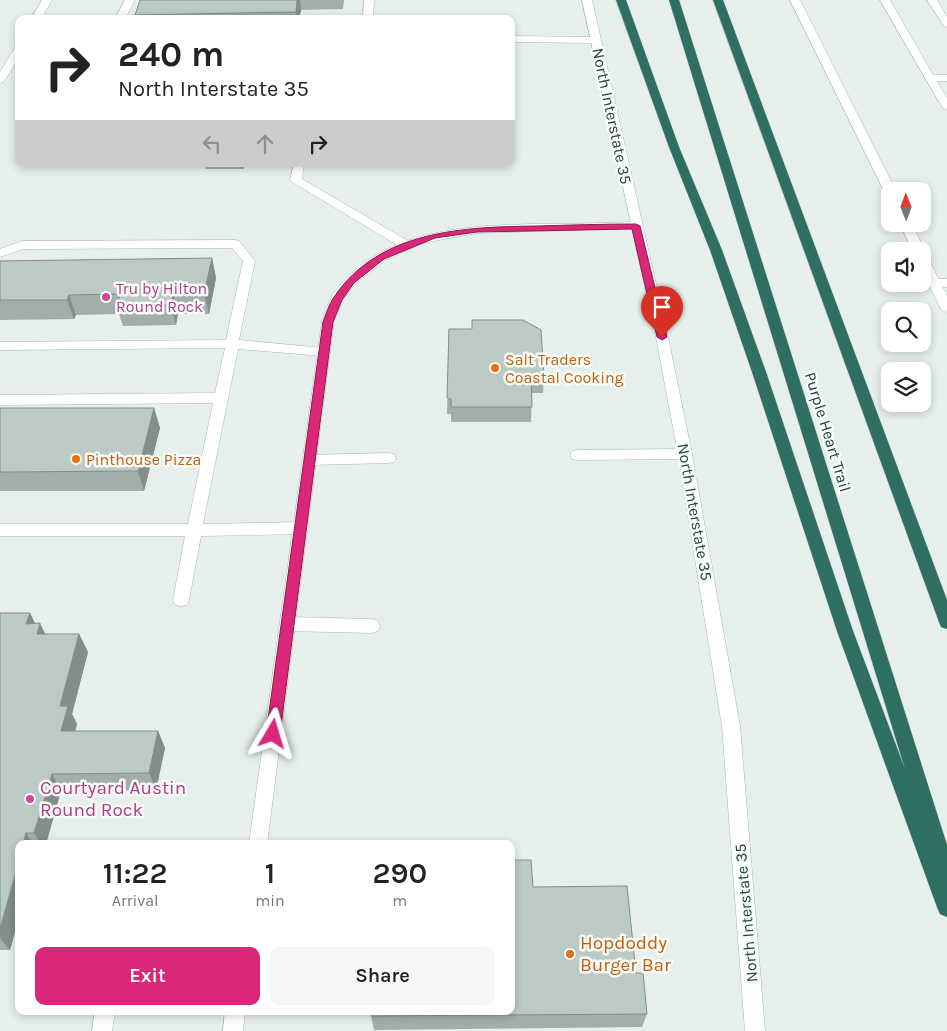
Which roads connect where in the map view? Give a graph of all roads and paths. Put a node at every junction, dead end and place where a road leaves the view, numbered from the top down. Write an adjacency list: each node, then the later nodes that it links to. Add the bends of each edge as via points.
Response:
1 (47, 0): 11 (main road)
2 (130, 0): 12 (main road)
3 (369, 0): 13 (main road)
4 (587, 0): 16 (main road, North Interstate 35)
5 (621, 0): 48 (highway, via 674,148 716,250 846,631)
6 (674, 0): 47 (highway, Purple Heart Trail)
7 (718, 0): 43 (highway)
8 (795, 0): 23 (main road)
9 (885, 0): 18 (main road)
10 (932, 0): 14 (main road)
11 (38, 15)
12 (122, 15)
13 (368, 15)
14 (947, 24)
15 (515, 39): 16 (main road)
16 (595, 40): 24 (main road, North Interstate 35)
17 (15, 55): 20 (main road)
18 (930, 78): 19 (main road); 21 (main road)
19 (947, 78)
20 (0, 80)
21 (947, 107)
22 (298, 167): 25 (main road, via 296,180)
23 (886, 182)
24 (636, 226): 25 (main road, via 477,229 433,236); 35 (main road, North Interstate 35)
25 (406, 245): 32 (main road, via 381,257 351,281 337,299 328,322)
26 (0, 253): 30 (main road, via 22,245 234,244 249,262)
27 (931, 270): 28 (main road)
28 (941, 283): 29 (main road)
29 (947, 309)
30 (232, 344): 31 (main road); 32 (main road); 33 (main road)
31 (0, 346)
32 (324, 352): 38 (main road)
33 (221, 398): 34 (main road); 41 (main road)
34 (0, 400)
35 (685, 454): 36 (main road); 53 (main road, North Interstate 35, via 731,726)
36 (577, 455)
37 (389, 458): 38 (main road)
38 (310, 460): 39 (main road)
39 (300, 528): 41 (main road); 44 (main road)
40 (0, 530): 41 (main road)
41 (194, 530): 42 (main road)
42 (182, 600)
43 (947, 622)
44 (288, 624): 45 (main road); 46 (main road)
45 (372, 626)
46 (259, 840)
47 (947, 874)
48 (947, 907)
49 (105, 1015): 51 (main road)
50 (235, 1015): 52 (main road)
51 (102, 1031)
52 (233, 1031)
53 (755, 1031)

